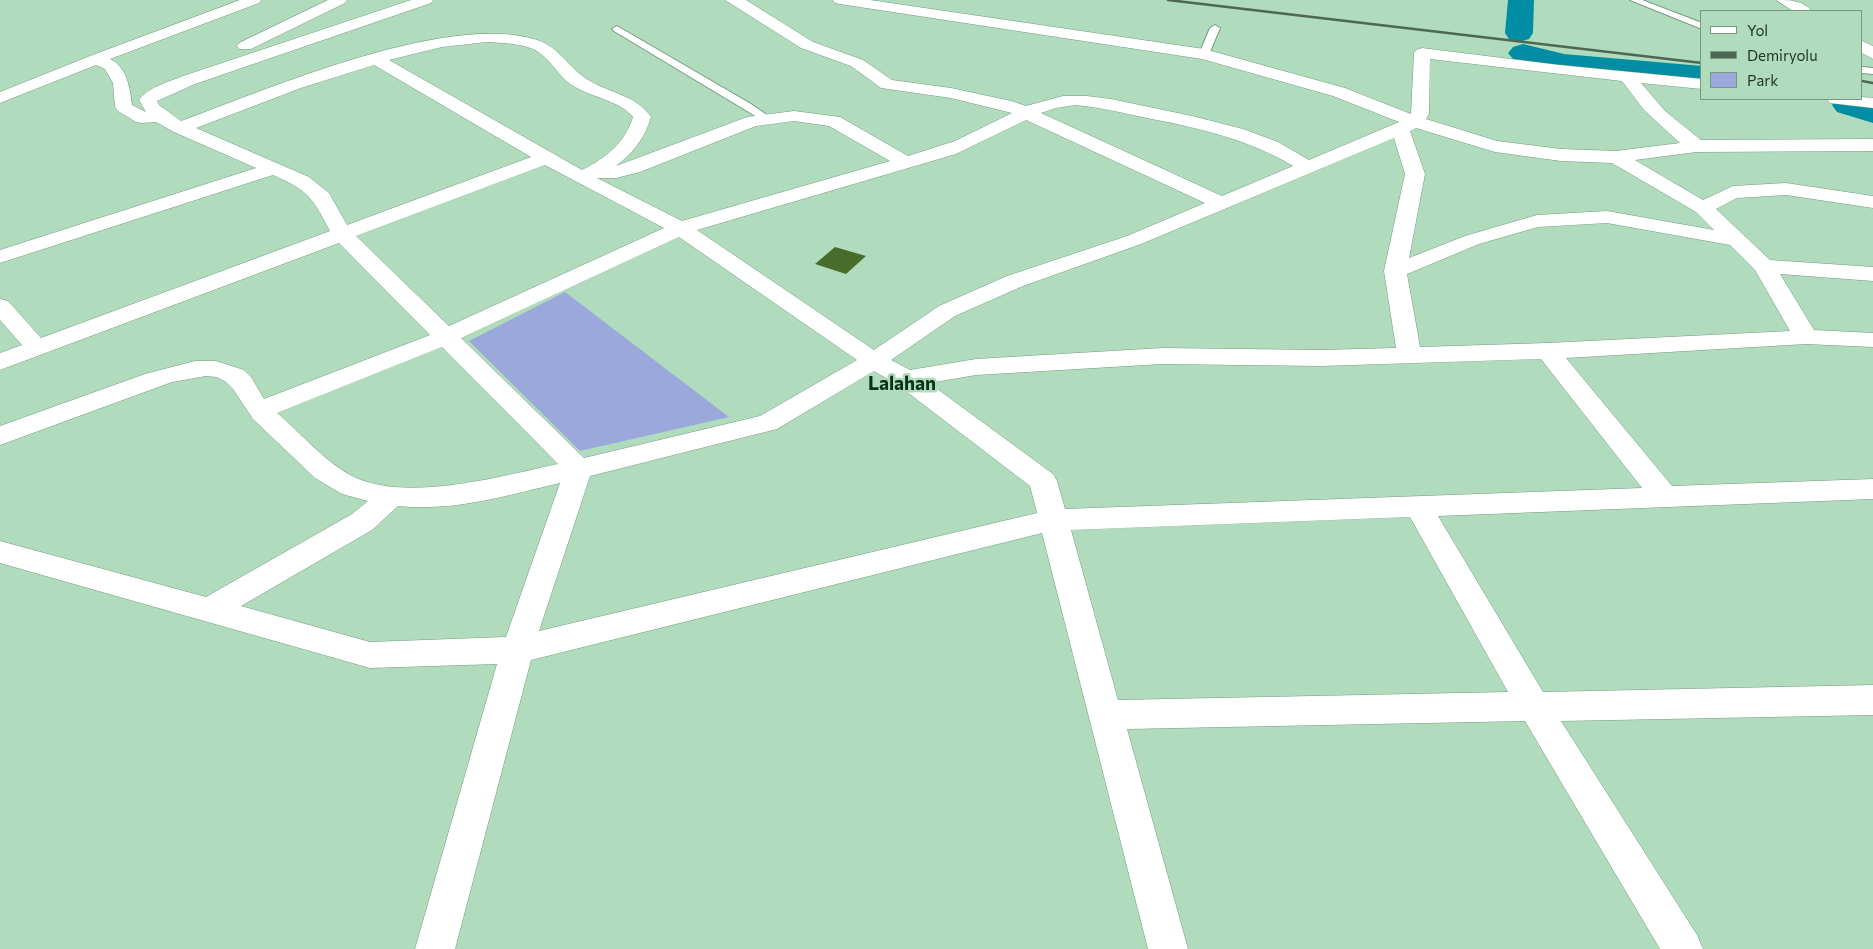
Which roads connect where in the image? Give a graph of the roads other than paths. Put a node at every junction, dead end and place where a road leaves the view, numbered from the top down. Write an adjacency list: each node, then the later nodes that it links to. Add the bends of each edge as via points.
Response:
1 (254, 0): 14 (street)
2 (340, 0): 16 (street, via 258,38)
3 (426, 0): 16 (street)
4 (732, 0): 21 (street, via 808,45 857,63 887,84 951,93 1012,106)
5 (840, 0): 12 (street)
6 (1634, 0): 9 (lane)
7 (1784, 0): 8 (street)
8 (1802, 10)
9 (1700, 25)
10 (1215, 28): 12 (lane)
11 (617, 29): 23 (lane, via 651,53)
12 (1204, 54): 24 (street, via 1339,92)
13 (374, 58): 25 (street); 28 (street); 33 (street, via 479,38 516,40 546,49 582,84 624,101 636,108 642,117 639,129 623,151)
14 (96, 59): 18 (street); 22 (street, via 111,66 121,83 124,107 142,118)
15 (1628, 77): 17 (street); 24 (street, via 1422,53 1420,114); 27 (street, via 1658,115)
16 (189, 80): 22 (street, via 148,100 150,107)
17 (1700, 84)
18 (0, 98)
19 (1845, 100): 20 (street)
20 (1873, 103)
21 (1025, 113): 30 (street, via 967,143); 32 (street, via 1062,101 1103,103 1199,122 1245,136); 35 (street)
22 (160, 116): 25 (street)
23 (766, 118): 30 (street, via 801,116 834,121); 33 (street, via 633,168)
24 (1408, 126): 29 (street, via 1495,146); 32 (street); 42 (street, via 1415,174)
25 (180, 128): 31 (street)
26 (1873, 145): 27 (street)
27 (1696, 146): 29 (street)
28 (548, 157): 33 (street); 38 (street)
29 (1616, 157): 36 (street)
30 (907, 163): 37 (street)
31 (273, 168): 38 (street, via 302,181 322,198); 40 (street)
32 (1309, 168): 35 (street)
33 (588, 175): 37 (street)
34 (1873, 202): 36 (street, via 1786,188 1733,192)
35 (1221, 203): 51 (street, via 1134,240 1015,281 947,311)
36 (1703, 208): 39 (street)
37 (680, 228): 45 (street); 51 (street)
38 (342, 234): 45 (street); 48 (street)
39 (1737, 240): 41 (street); 42 (street, via 1607,217 1537,221 1472,240)
40 (0, 257)
41 (1764, 266): 43 (street); 46 (street)
42 (1395, 271): 50 (street)
43 (1873, 274)
44 (0, 306): 48 (street)
45 (444, 337): 54 (street); 56 (street)
46 (1806, 337): 47 (street); 49 (street)
47 (1873, 340)
48 (37, 348): 52 (street)
49 (1548, 351): 50 (street); 59 (street)
50 (1409, 355): 53 (street, via 1321,358 1162,356 976,367)
51 (874, 361): 53 (street); 56 (street, via 768,424)
52 (0, 362)
53 (907, 379): 61 (street, via 1043,481)
54 (260, 410): 55 (street, via 236,376 224,370 203,369 154,380); 58 (street, via 334,479 350,487)
55 (0, 436)
56 (579, 469): 58 (street, via 454,495); 64 (street)
57 (1873, 489): 59 (street)
58 (391, 496): 63 (street, via 362,522)
59 (1665, 497): 60 (street)
60 (1418, 506): 61 (street); 66 (street)
61 (1052, 520): 64 (street); 67 (street)
62 (0, 552): 63 (street)
63 (209, 610): 64 (street, via 370,655)
64 (516, 650): 68 (street)
65 (1873, 700): 66 (street)
66 (1534, 707): 67 (street); 70 (street)
67 (1105, 716): 69 (street)
68 (435, 949)
69 (1168, 949)
70 (1683, 949)

